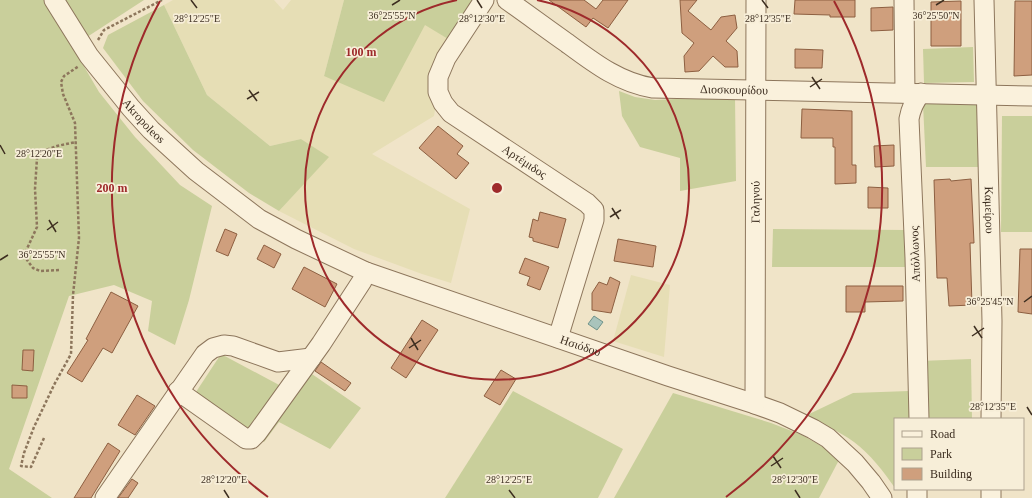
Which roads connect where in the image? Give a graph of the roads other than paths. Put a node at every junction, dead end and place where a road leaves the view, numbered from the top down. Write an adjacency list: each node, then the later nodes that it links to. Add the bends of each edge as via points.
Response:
1 (54, 0): 11 (street, Akropoleos, via 90,56 131,108 196,172)
2 (484, 0): 13 (street, Αρτέμιδος, via 446,58 438,77 438,92 451,112 594,210 594,220)
3 (507, 0): 7 (street, Διοσκουρίδου, via 603,69 625,81 654,88)
4 (756, 0): 7 (street, Γαληνού)
5 (904, 0): 8 (street)
6 (984, 0): 9 (street, Καμείρου)
7 (755, 90): 8 (street, Διοσκουρίδου); 16 (street, Γαληνού)
8 (913, 93): 9 (street, Διοσκουρίδου); 17 (street, Απόλλωνος, via 915,100 910,109 909,119)
9 (987, 95): 10 (street, Διοσκουρίδου); 18 (street, Καμείρου, via 992,321)
10 (1032, 96)
11 (259, 218): 12 (street, Ησιόδου, via 296,239)
12 (366, 272): 13 (street, Ησιόδου); 14 (street)
13 (558, 338): 16 (street, Ησιόδου)
14 (311, 358): 15 (street, via 278,362 224,344 205,354); 15 (street, via 251,439 246,439)
15 (178, 391): 19 (street)
16 (755, 404): 20 (street, Ησιόδου, via 780,413 828,438 855,464)
17 (919, 418)
18 (991, 418)
19 (105, 498)
20 (882, 498)

